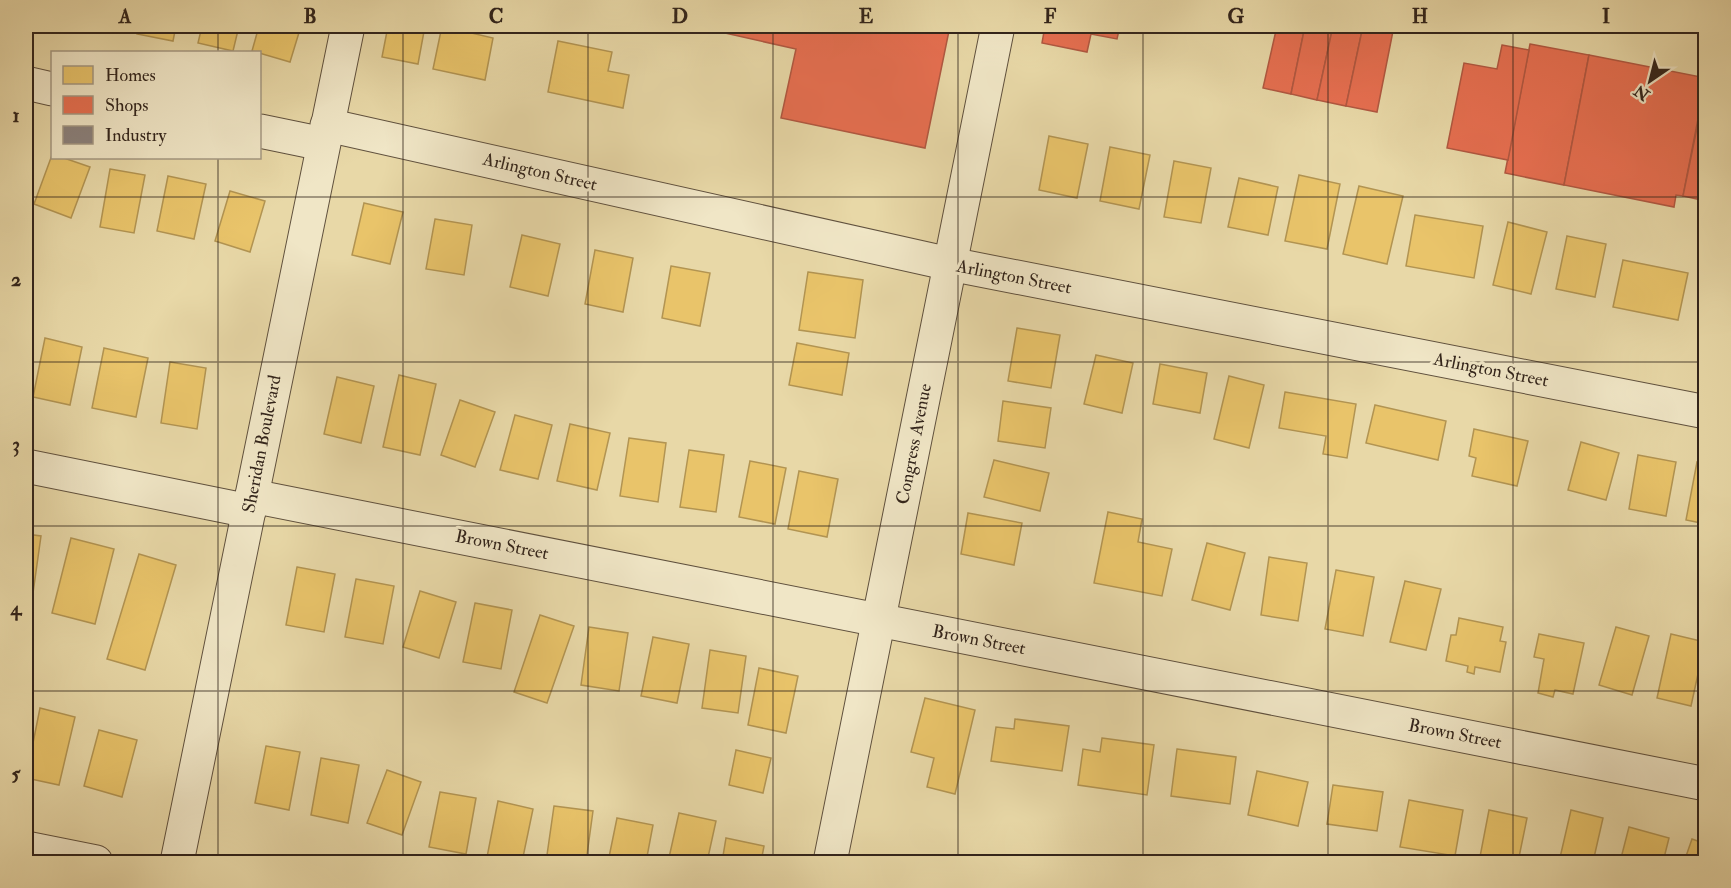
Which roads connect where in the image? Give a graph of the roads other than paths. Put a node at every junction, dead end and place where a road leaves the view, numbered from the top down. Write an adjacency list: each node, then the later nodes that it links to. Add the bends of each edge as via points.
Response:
1 (348, 26): 6 (street, Sheridan Boulevard)
2 (998, 26): 7 (street, Congress Avenue)
3 (26, 83): 4 (street)
4 (51, 89)
5 (261, 131): 6 (street, Arlington Street)
6 (325, 134): 7 (street, Arlington Street); 10 (street, Sheridan Boulevard)
7 (950, 264): 8 (street, Arlington Street); 11 (street, Congress Avenue)
8 (1706, 412)
9 (26, 466): 10 (street, Brown Street)
10 (250, 503): 11 (street, Brown Street); 15 (street, Sheridan Boulevard)
11 (879, 620): 12 (street, Brown Street); 16 (street, Congress Avenue)
12 (1706, 784)
13 (26, 848): 14 (street)
14 (96, 862)
15 (177, 862)
16 (830, 862)

